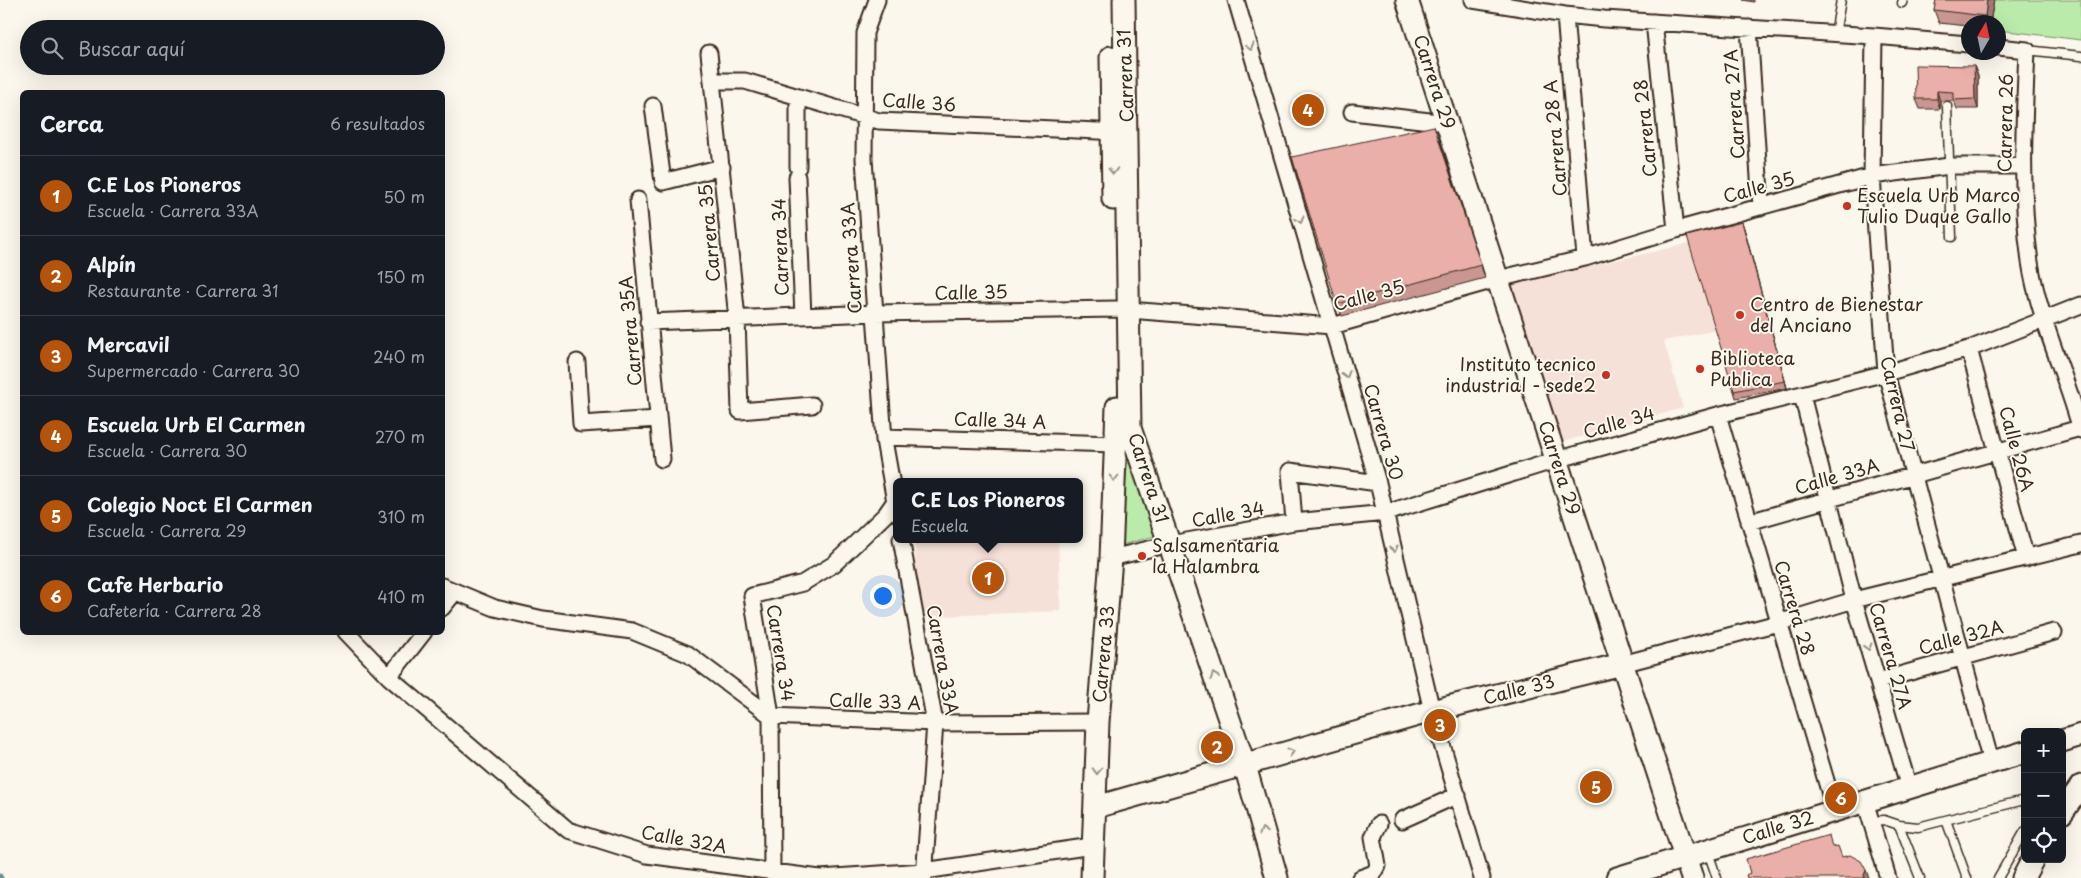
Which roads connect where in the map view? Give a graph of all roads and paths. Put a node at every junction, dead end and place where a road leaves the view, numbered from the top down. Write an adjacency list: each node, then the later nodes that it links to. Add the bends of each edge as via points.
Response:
1 (877, 0): 23 (street, Carrera 33A, via 865,33)
2 (1111, 0): 25 (street, Carrera 31)
3 (1124, 0): 25 (street, Carrera 31)
4 (1236, 0): 43 (street, Carrera 30, one-way to 43, via 1296,188)
5 (1407, 0): 24 (street, Carrera 29)
6 (1473, 0): 8 (street)
7 (1841, 0): 11 (lane)
8 (1564, 15): 9 (street); 34 (street, Carrera 28 A)
9 (1654, 22): 10 (street); 32 (street, Carrera 28)
10 (1749, 28): 11 (street); 31 (street, Carrera 27A)
11 (1835, 34): 12 (street)
12 (1874, 36): 13 (street); 29 (street, Carrera 27)
13 (1961, 43)
14 (2006, 48): 15 (street)
15 (2027, 50): 17 (lane); 27 (street, Carrera 26)
16 (709, 53): 18 (street, Carrera 35)
17 (2081, 56)
18 (713, 81): 19 (street, Calle 36, via 744,81); 28 (street, Carrera 35)
19 (798, 97): 23 (street, Calle 36); 39 (street, Carrera 34, via 797,172)
20 (653, 106): 28 (street, via 663,182)
21 (1947, 106): 26 (lane)
22 (1352, 112): 24 (street)
23 (864, 116): 25 (street, Calle 36, via 879,121); 38 (street, Carrera 33A)
24 (1447, 123): 35 (street, Carrera 29)
25 (1120, 132): 37 (street, Carrera 31)
26 (1950, 166): 27 (street, Calle 35); 29 (street, Calle 35); 33 (lane)
27 (2022, 166): 41 (street, Carrera 26, via 2030,263)
28 (722, 167): 40 (street, Carrera 35)
29 (1872, 176): 31 (street, Calle 35); 46 (street, Carrera 27)
30 (638, 200): 42 (street, Carrera 35A)
31 (1761, 207): 32 (street, Calle 35)
32 (1676, 230): 34 (street, Calle 35)
33 (1952, 237)
34 (1585, 258): 35 (street, Calle 35)
35 (1498, 279): 43 (street, Calle 35); 56 (street, Carrera 29)
36 (2081, 305): 41 (street, Calle 34)
37 (1122, 310): 38 (street, Calle 35); 43 (street, Calle 35); 52 (street, Carrera 31); 66 (street, Carrera 31, via 1130,428)
38 (875, 313): 39 (street, Calle 35); 53 (street, Carrera 33A)
39 (803, 316): 40 (street, Calle 35)
40 (737, 318): 42 (street, Calle 35); 48 (street, Carrera 35, via 740,411)
41 (2044, 319): 44 (street, Calle 34); 51 (street, Carrera 26)
42 (648, 322): 50 (street, Carrera 35A)
43 (1332, 326): 58 (street, Carrera 30, one-way to 58)
44 (1969, 349): 46 (street, Calle 34); 54 (street, Calle 26A)
45 (576, 362): 50 (street, via 581,424)
46 (1886, 373): 47 (street, Calle 34); 57 (street, Carrera 27)
47 (1802, 395): 49 (street, Calle 34); 60 (street, Carrera 27A)
48 (812, 405)
49 (1718, 415): 56 (street, Calle 34); 64 (street, Carrera 28)
50 (658, 418): 55 (street, Carrera 35A)
51 (2081, 429): 54 (street, Calle 33A)
52 (1116, 436): 53 (street, Calle 34 A); 68 (street, Carrera 33, one-way to 68)
53 (884, 437): 59 (street, Carrera 33A)
54 (1996, 446): 57 (street, Calle 33A); 69 (street, Calle 26A)
55 (662, 459)
56 (1556, 460): 62 (street, Calle 34); 78 (street, Carrera 29)
57 (1914, 474): 60 (street, Calle 33A); 70 (street, Carrera 27)
58 (1378, 483): 62 (street, Carrera 30); 63 (street, via 1290,471)
59 (893, 490)
60 (1828, 499): 64 (street, Calle 33A); 72 (street, Carrera 27A)
61 (893, 509): 82 (street, Carrera 34, via 834,564 803,583 752,596)
62 (1386, 513): 63 (street, Calle 34); 81 (street, Carrera 30, one-way to 81)
63 (1294, 522): 66 (street, Calle 34)
64 (1749, 522): 73 (street, Carrera 28)
65 (903, 543): 84 (street, Carrera 33A)
66 (1170, 544): 68 (street, Calle 34); 89 (street, Carrera 31, one-way to 66)
67 (2081, 544): 69 (street, Calle 33)
68 (1111, 558): 83 (street, Carrera 33)
69 (2026, 558): 70 (street, Calle 33)
70 (1942, 578): 72 (street, Calle 33); 77 (street, Carrera 27)
71 (449, 589): 82 (street, via 496,608 543,619 632,631 688,654)
72 (1854, 600): 73 (street, Calle 33); 80 (street, Carrera 27A, one-way to 80)
73 (1778, 623): 78 (street, Calle 33); 96 (street, Carrera 28)
74 (2054, 632): 77 (street, Calle 32A)
75 (349, 635): 79 (street, Calle 32A)
76 (422, 635): 79 (street)
77 (1963, 656): 80 (street, Calle 32A); 88 (street, Carrera 27)
78 (1622, 664): 81 (street, Calle 33); 105 (street, Carrera 29)
79 (389, 677): 107 (street, Calle 32A, via 568,830 647,855)
80 (1878, 681): 91 (street, Carrera 27A)
81 (1432, 711): 89 (street, Calle 33, one-way to 81); 92 (street, Carrera 30)
82 (771, 716): 84 (street, Calle 33 A); 107 (street, Carrera 34)
83 (1098, 722): 84 (street, Calle 33 A); 94 (street, Carrera 33, one-way to 94)
84 (935, 723): 108 (street, Carrera 33A)
85 (2081, 735): 86 (street)
86 (2066, 740)
87 (2021, 753): 88 (street, Calle 32)
88 (1991, 762): 91 (street, Calle 32)
89 (1245, 766): 94 (street, Calle 33); 110 (street, Carrera 31, one-way to 89)
90 (2081, 786): 95 (street)
91 (1909, 788): 97 (street, Calle 32)
92 (1458, 795): 98 (street); 112 (street, Carrera 30)
93 (2021, 801): 99 (lane)
94 (1096, 806): 103 (street, Carrera 33)
95 (2066, 807)
96 (1835, 811): 97 (street, Calle 32); 104 (street, Calle 32)
97 (1868, 811): 101 (lane); 116 (street)
98 (1402, 820)
99 (1946, 820): 101 (lane, via 1918,827); 118 (lane)
100 (1379, 824): 111 (street, via 1373,837 1378,866 1374,873)
101 (1899, 825): 117 (lane)
102 (2021, 839): 119 (lane)
103 (1092, 846): 108 (street, Calle 32A); 109 (street, Carrera 33)
104 (1708, 850): 105 (street, Calle 32); 115 (lane)
105 (1685, 857): 113 (street, Calle 32); 114 (street, Carrera 29)
106 (2031, 863): 120 (street)
107 (772, 872): 108 (street, Calle 32A, via 820,878)
108 (924, 874)
109 (1092, 878)
110 (1277, 878)
111 (1360, 878)
112 (1482, 878)
113 (1617, 878)
114 (1692, 878)
115 (1717, 878)
116 (1888, 878)
117 (1920, 878)
118 (1967, 878)
119 (1998, 878)
120 (2023, 878)

